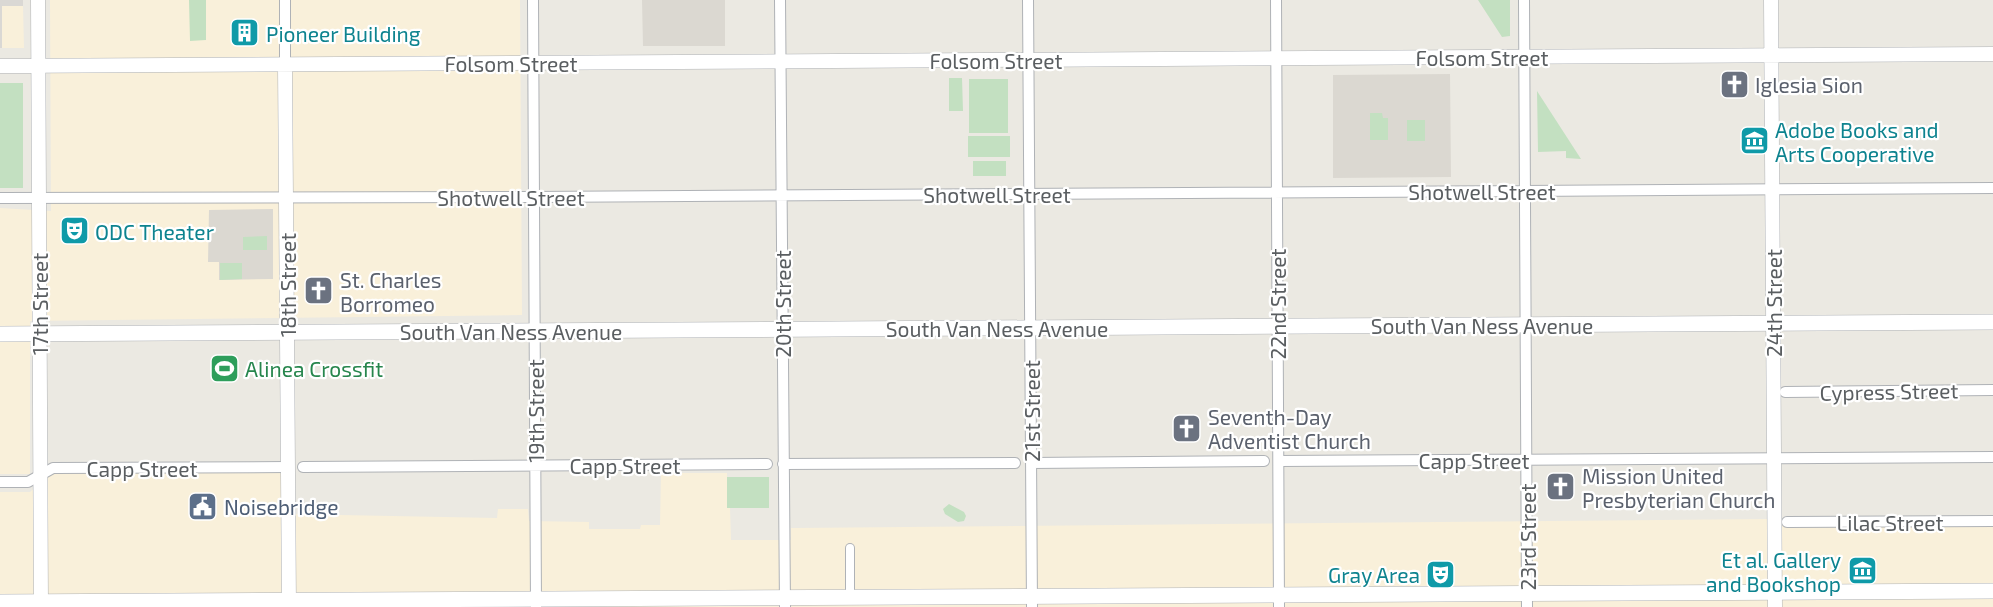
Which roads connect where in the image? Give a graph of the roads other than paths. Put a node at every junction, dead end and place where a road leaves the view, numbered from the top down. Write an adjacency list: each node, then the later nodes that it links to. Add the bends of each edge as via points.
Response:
1 (38, 0): 18 (street, 17th Street)
2 (285, 0): 16 (street, 18th Street)
3 (533, 0): 15 (street, 19th Street)
4 (780, 0): 14 (street, 20th Street)
5 (1028, 0): 13 (street, 21st Street)
6 (1276, 0): 12 (street, 22nd Street)
7 (1524, 0): 11 (street, 23rd Street)
8 (1772, 0): 10 (street, 24th Street)
9 (1993, 54): 10 (street, Folsom Street)
10 (1772, 56): 11 (street, Folsom Street); 20 (street, 24th Street)
11 (1524, 57): 12 (street, Folsom Street); 21 (street, 23rd Street)
12 (1276, 58): 13 (street, Folsom Street); 22 (street, 22nd Street)
13 (1029, 60): 14 (street, Folsom Street); 23 (street, 21st Street)
14 (780, 62): 15 (street, Folsom Street); 24 (street, 20th Street)
15 (533, 63): 16 (street, Folsom Street); 26 (street, 19th Street)
16 (285, 65): 18 (street, Folsom Street); 25 (street, 18th Street)
17 (0, 66): 18 (street, Folsom Street)
18 (38, 66): 28 (street, 17th Street)
19 (1993, 188): 20 (street, Shotwell Street)
20 (1773, 189): 21 (street, Shotwell Street); 30 (street, 24th Street)
21 (1525, 191): 22 (street, Shotwell Street); 31 (street, 23rd Street)
22 (1277, 193): 23 (street, Shotwell Street); 32 (street, 22nd Street)
23 (1030, 194): 24 (street, Shotwell Street); 33 (street, 21st Street)
24 (781, 195): 26 (street, Shotwell Street); 34 (street, 20th Street)
25 (286, 197): 26 (street, Shotwell Street); 28 (street, Shotwell Street); 36 (street, 18th Street)
26 (534, 197): 35 (street, 19th Street)
27 (0, 198): 28 (street, Shotwell Street)
28 (39, 198): 37 (street, 17th Street)
29 (1993, 322): 30 (main road, South Van Ness Avenue)
30 (1773, 324): 31 (main road, South Van Ness Avenue); 42 (street, 24th Street)
31 (1525, 325): 32 (main road, South Van Ness Avenue); 43 (street, 23rd Street)
32 (1277, 326): 33 (main road, South Van Ness Avenue); 45 (street, 22nd Street)
33 (1030, 328): 34 (main road, South Van Ness Avenue); 47 (street, 21st Street)
34 (782, 329): 35 (main road, South Van Ness Avenue); 49 (street, 20th Street)
35 (535, 331): 36 (main road, South Van Ness Avenue); 50 (street, 19th Street)
36 (287, 332): 37 (main road, South Van Ness Avenue); 51 (street, 18th Street)
37 (39, 333): 38 (main road, South Van Ness Avenue); 53 (street, 17th Street)
38 (0, 334)
39 (1993, 390): 40 (street, Cypress Street)
40 (1785, 392)
41 (1993, 457): 42 (street, Capp Street)
42 (1774, 458): 43 (street, Capp Street); 60 (street, 24th Street)
43 (1526, 459): 45 (street, Capp Street); 61 (street, 23rd Street)
44 (1264, 461): 47 (street)
45 (1278, 461): 62 (street, 22nd Street)
46 (1015, 463): 49 (street)
47 (1031, 463): 65 (street, 21st Street)
48 (767, 464): 50 (street, Capp Street)
49 (783, 464): 64 (street, 20th Street)
50 (536, 465): 52 (street, Capp Street); 66 (street, 19th Street)
51 (288, 467): 53 (street, Capp Street, via 53,468); 69 (street, 18th Street)
52 (303, 467)
53 (40, 476): 54 (street, Capp Street, via 28,482); 67 (street, 17th Street)
54 (0, 483)
55 (1993, 521): 56 (street, Lilac Street)
56 (1786, 522)
57 (850, 548): 59 (street)
58 (1993, 591): 60 (main road)
59 (850, 597): 64 (main road); 65 (main road)
60 (1775, 599): 61 (main road)
61 (1527, 600): 62 (main road)
62 (1279, 601): 65 (main road)
63 (0, 602): 67 (main road)
64 (785, 602): 66 (main road)
65 (1031, 602)
66 (536, 603): 69 (main road)
67 (41, 604): 68 (main road)
68 (154, 604): 69 (main road)
69 (289, 604)

